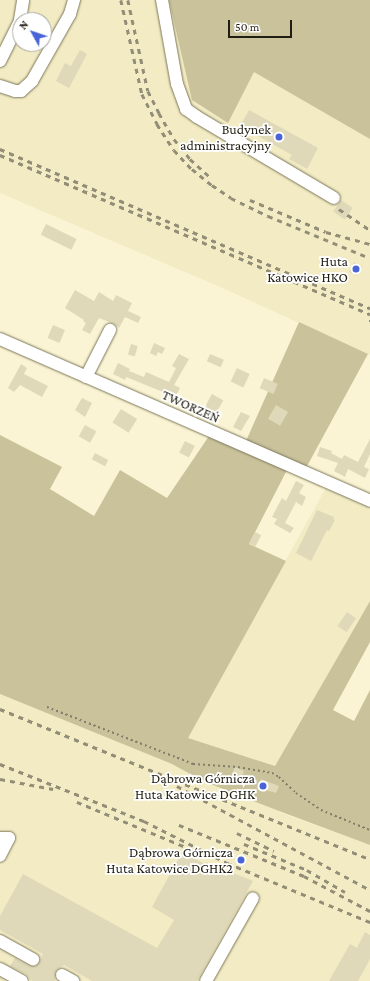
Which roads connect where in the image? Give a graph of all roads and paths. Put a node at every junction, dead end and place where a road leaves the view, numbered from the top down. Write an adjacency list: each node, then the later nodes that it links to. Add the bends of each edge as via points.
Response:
1 (23, 0): 4 (street)
2 (74, 0): 7 (street, via 70,14 32,81 21,91)
3 (162, 0): 8 (street, via 177,84 186,109)
4 (21, 12)
5 (12, 37): 6 (street)
6 (0, 60)
7 (0, 86)
8 (334, 198)
9 (110, 330): 11 (street)
10 (0, 339): 11 (street, TWORZEŃ)
11 (86, 377): 12 (street, TWORZEŃ)
12 (370, 501)
13 (47, 707): 14 (path, via 192,764 238,767 272,773 321,810)
14 (370, 830)
15 (0, 838): 16 (street, via 9,838)
16 (0, 856)
17 (252, 898): 24 (street)
18 (0, 940): 19 (street)
19 (33, 959)
20 (0, 969): 22 (street)
21 (62, 975): 23 (street)
22 (22, 981)
23 (73, 981)
24 (206, 981)

